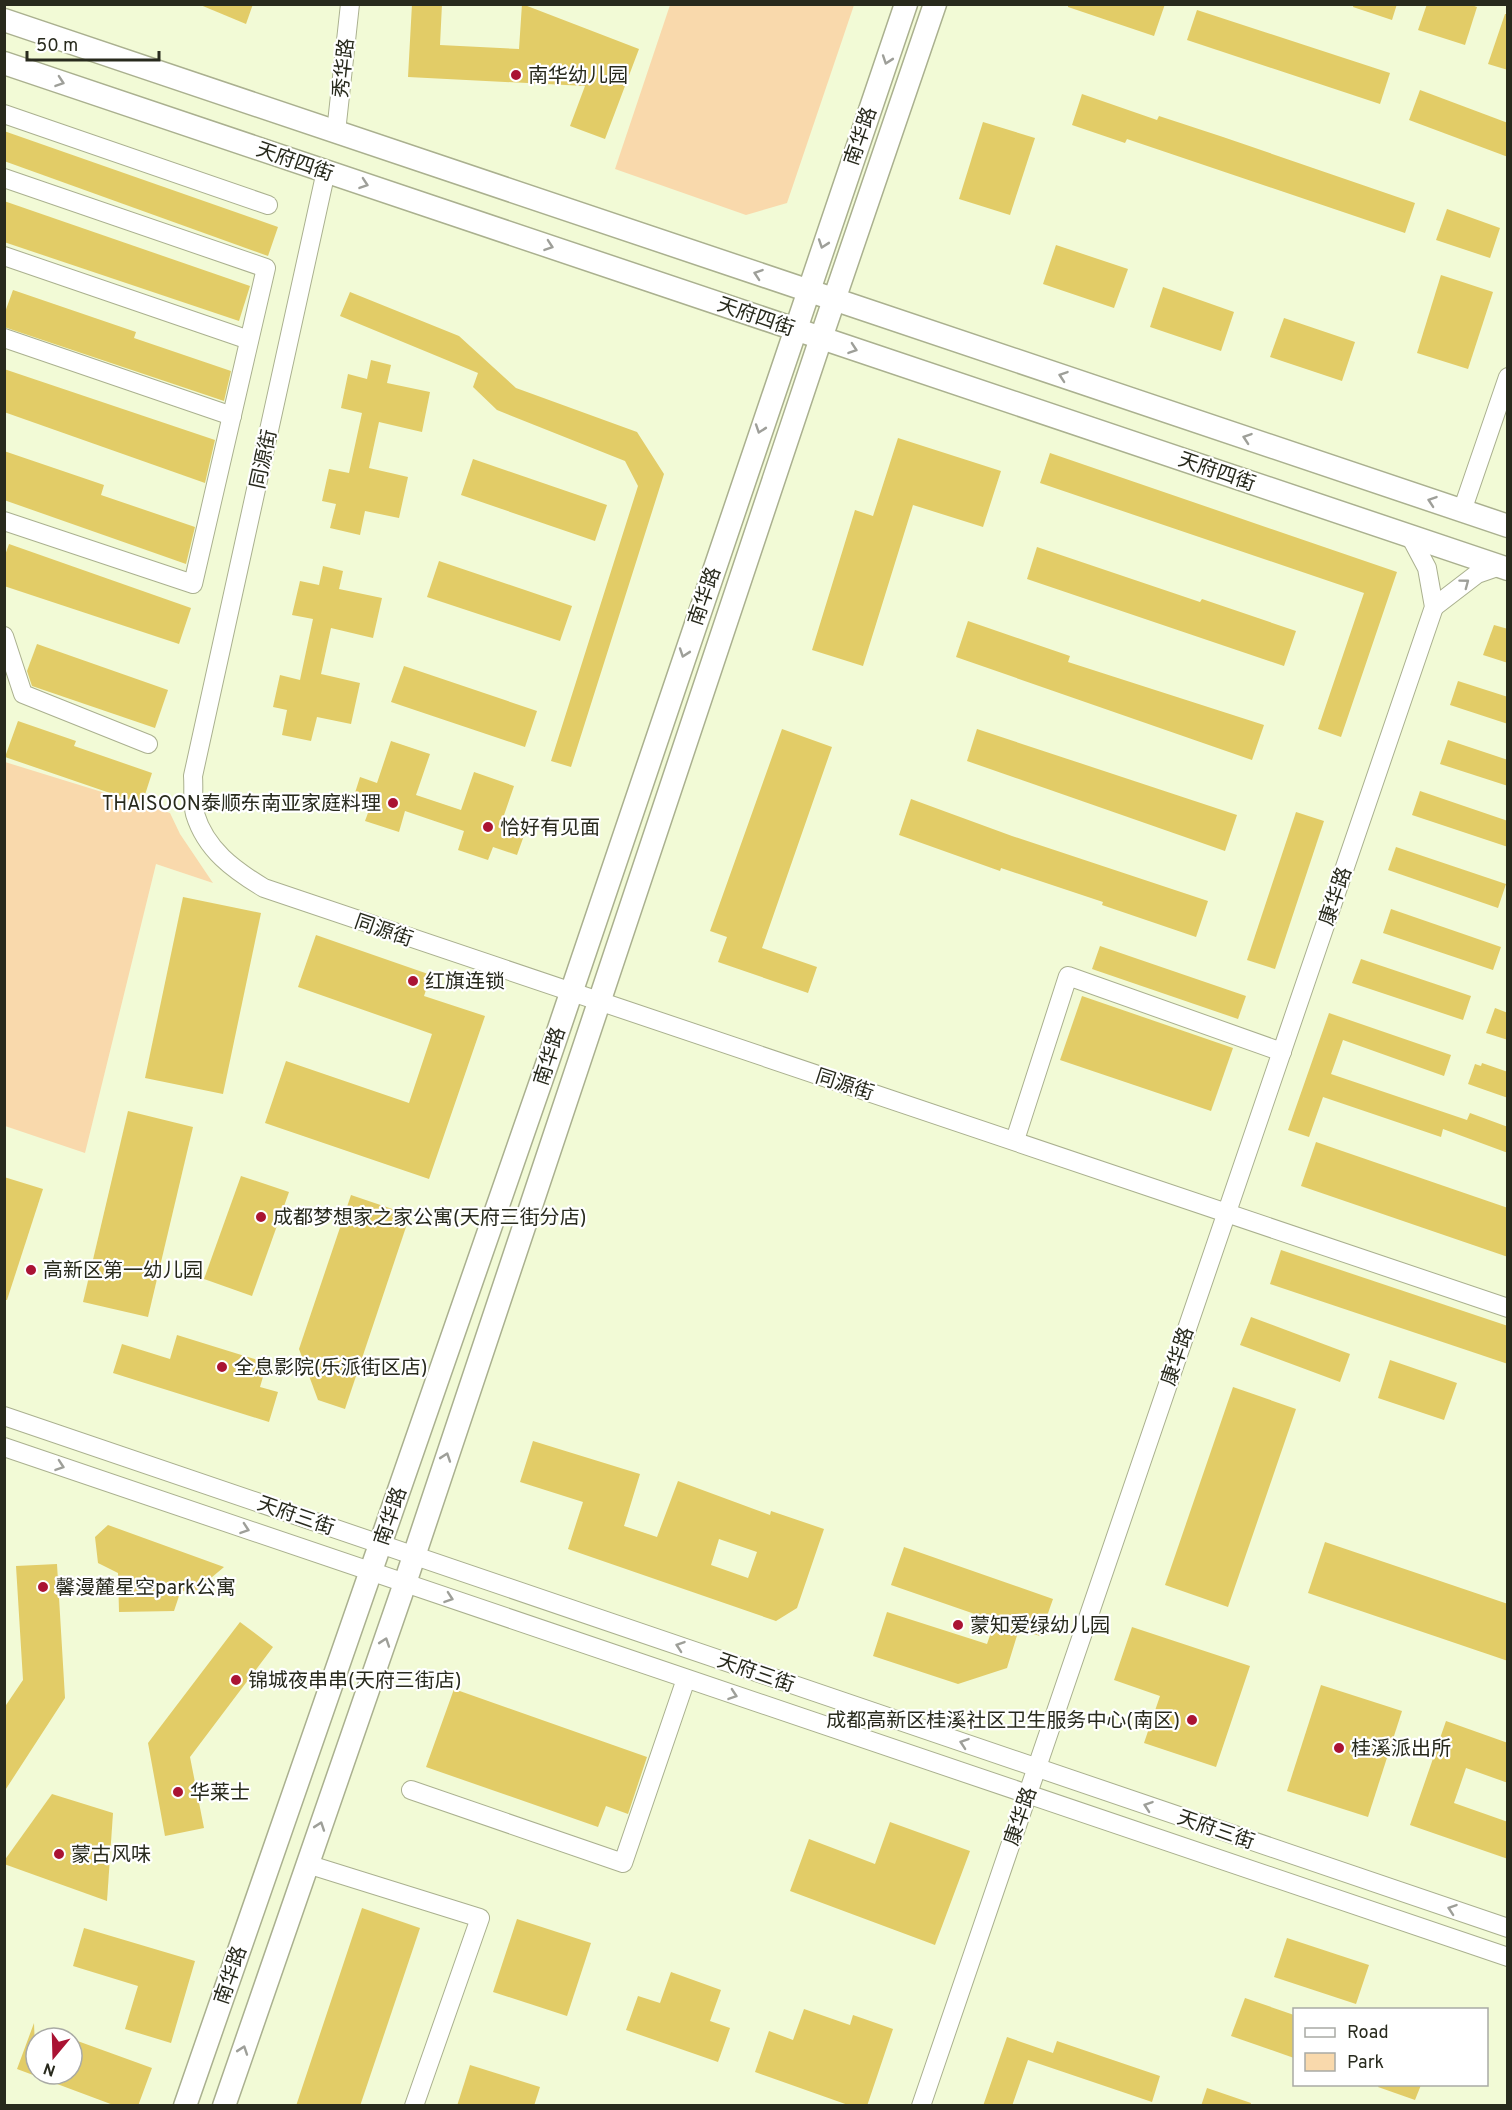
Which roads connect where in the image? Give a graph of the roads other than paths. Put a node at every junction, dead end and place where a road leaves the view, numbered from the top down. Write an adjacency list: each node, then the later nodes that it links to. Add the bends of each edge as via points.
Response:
1 (350, 4): 7 (street, 秀华路)
2 (906, 4): 12 (main road, 南华路, one-way to 12)
3 (935, 4): 13 (main road, 南华路)
4 (4, 21): 7 (main road, 天府四街)
5 (4, 63): 8 (main road, 天府四街, one-way to 8)
6 (4, 114): 10 (street)
7 (336, 132): 12 (main road, 天府四街, one-way to 7)
8 (326, 171): 14 (main road, 天府四街, one-way to 14); 28 (street, 同源街, via 193,776 195,814 212,845 231,868 264,888)
9 (4, 178): 17 (street, via 266,268)
10 (268, 205)
11 (4, 256): 17 (street)
12 (807, 290): 13 (main road, 天府四街); 14 (main road, 南华路)
13 (834, 299): 16 (main road, 南华路); 20 (main road, 天府四街, one-way to 13)
14 (794, 329): 16 (main road, 天府四街); 28 (main road, 南华路, one-way to 28)
15 (4, 338): 19 (street)
16 (821, 338): 23 (main road, 天府四街, one-way to 23); 29 (main road, 南华路)
17 (249, 340): 19 (street)
18 (1508, 377): 20 (street)
19 (232, 417): 21 (street, via 193,584)
20 (1462, 511): 22 (main road, 天府四街)
21 (4, 521)
22 (1508, 526)
23 (1410, 536): 24 (main road, 天府四街); 25 (street, via 1427,568)
24 (1504, 568): 25 (street, one-way to 24, via 1477,574)
25 (1434, 607): 30 (street, 康华路)
26 (4, 636): 27 (street, via 23,694)
27 (148, 744)
28 (570, 993): 29 (street, 同源街); 36 (main road, 南华路)
29 (600, 1003): 31 (street, 同源街); 37 (main road, 南华路, one-way to 29)
30 (1281, 1052): 31 (street, via 1068,976); 32 (street, 康华路)
31 (1015, 1140): 32 (street, 同源街)
32 (1226, 1214): 33 (street, 同源街); 41 (street, 康华路)
33 (1508, 1308)
34 (4, 1416): 36 (street, 天府三街)
35 (4, 1448): 38 (street, 天府三街, one-way to 38)
36 (380, 1544): 37 (street, 天府三街); 38 (main road, 南华路)
37 (413, 1556): 39 (main road, 南华路); 41 (street, 天府三街, one-way to 37)
38 (370, 1571): 39 (street, 天府三街); 47 (main road, 南华路)
39 (405, 1583): 40 (street, 天府三街, one-way to 40); 44 (main road, 南华路, one-way to 39)
40 (686, 1679): 42 (street, via 623,1863); 43 (street, 天府三街, one-way to 43)
41 (1037, 1768): 43 (street, 康华路); 45 (street, 天府三街, one-way to 41)
42 (411, 1790)
43 (1028, 1794): 46 (street, 天府三街); 50 (street, 康华路)
44 (307, 1864): 48 (main road, 南华路, one-way to 44); 49 (street, via 480,1918)
45 (1508, 1928)
46 (1508, 1957)
47 (185, 2106)
48 (224, 2106)
49 (414, 2106)
50 (921, 2106)

